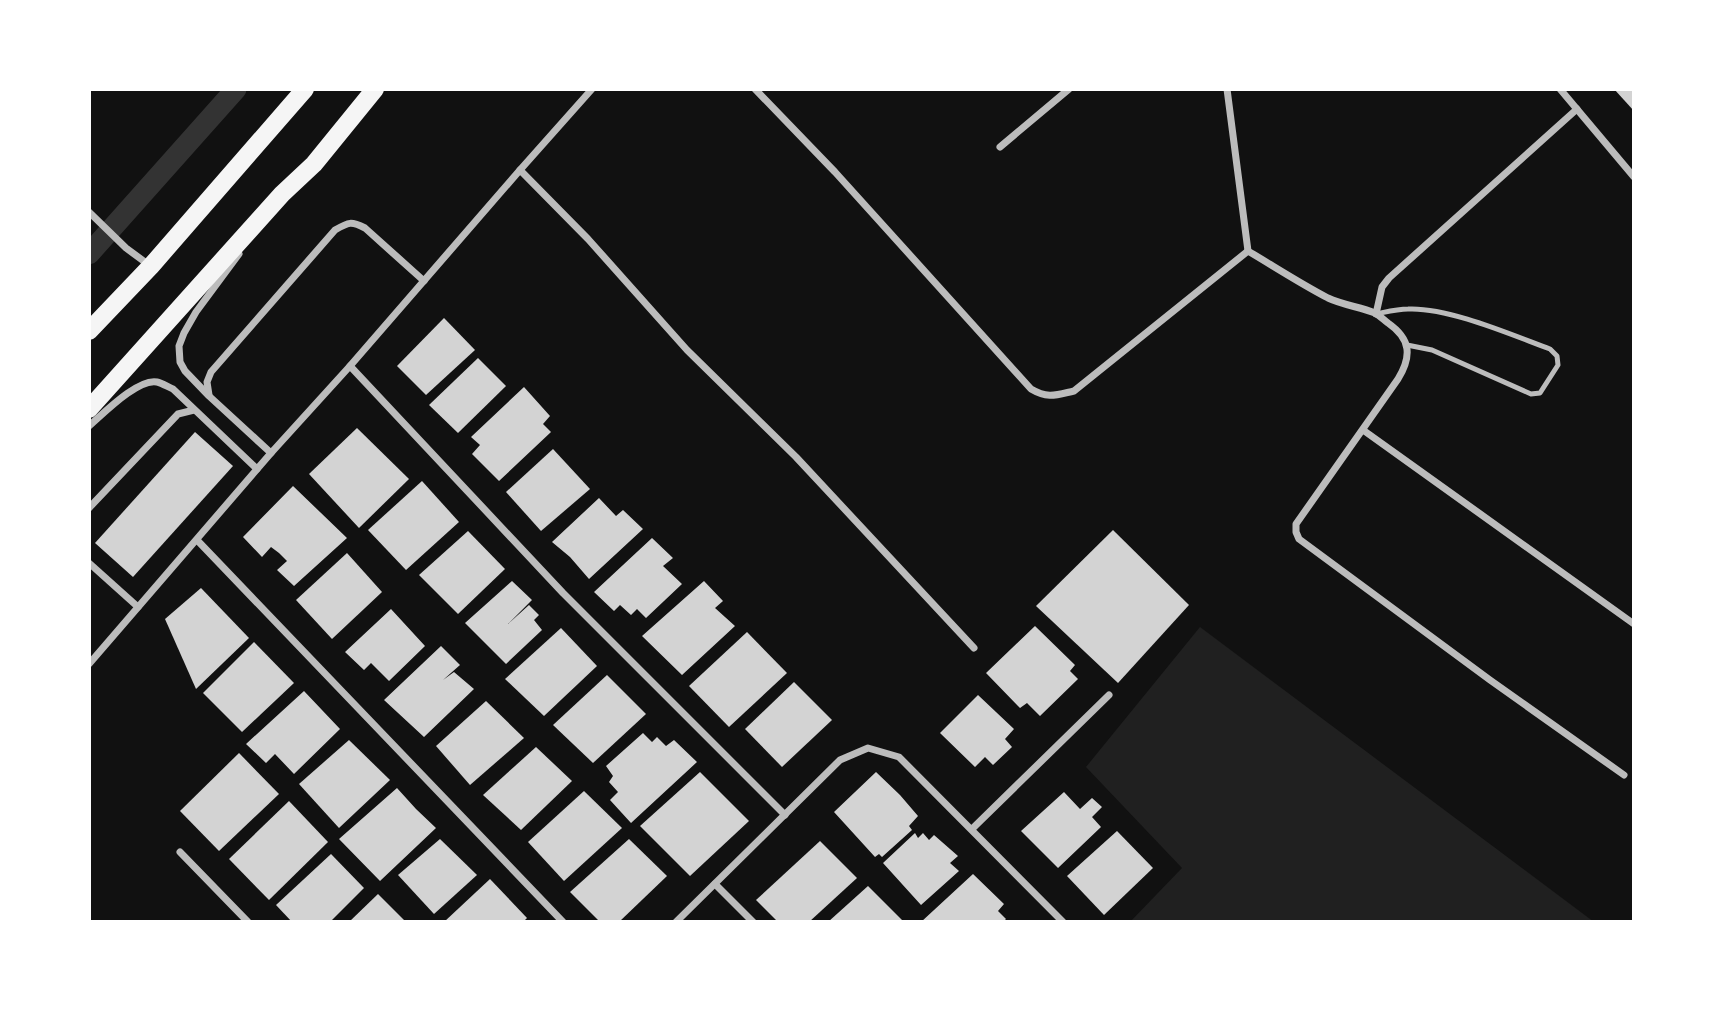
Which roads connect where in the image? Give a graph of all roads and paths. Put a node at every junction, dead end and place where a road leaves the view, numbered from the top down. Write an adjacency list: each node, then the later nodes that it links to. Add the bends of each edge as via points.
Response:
1 (305, 89): 15 (highway)
2 (375, 89): 12 (highway, via 314,164)
3 (592, 89): 10 (street)
4 (755, 89): 14 (street, via 1041,395 1074,391)
5 (1069, 89): 9 (street)
6 (1227, 89): 14 (street)
7 (1560, 89): 8 (street)
8 (1577, 109): 11 (street); 17 (street, via 1389,278 1382,287)
9 (1000, 147)
10 (520, 170): 16 (street); 33 (street)
11 (1634, 177)
12 (282, 194): 21 (street, via 196,312 179,346 185,371); 22 (highway)
13 (89, 212): 15 (street)
14 (1248, 251): 17 (street, via 1328,298)
15 (151, 266): 18 (highway)
16 (424, 281): 20 (street); 21 (street, via 365,228 347,223 335,230 211,372)
17 (1376, 314): 19 (street, via 1394,327); 19 (lane, via 1408,309 1443,313 1550,349 1558,365 1540,393 1531,394 1432,350)
18 (89, 331)
19 (1407, 345): 25 (street, via 1405,368)
20 (350, 366): 26 (street); 37 (street, via 564,593)
21 (209, 396): 26 (street)
22 (89, 409)
23 (194, 410): 24 (street, via 173,389 147,383); 27 (street); 28 (street, via 178,414)
24 (89, 426)
25 (1363, 430): 32 (street); 36 (street, via 1296,524 1299,539)
26 (271, 453): 27 (street)
27 (257, 469): 29 (street)
28 (89, 508)
29 (197, 540): 31 (street); 42 (street)
30 (89, 563): 31 (street)
31 (138, 607): 34 (street)
32 (1634, 624)
33 (974, 648)
34 (89, 664)
35 (1109, 695): 38 (street)
36 (1624, 775)
37 (785, 815): 38 (street, via 840,760 868,748 899,757); 40 (street)
38 (972, 829): 45 (street)
39 (180, 852): 41 (street)
40 (715, 884): 43 (street); 44 (street)
41 (248, 922)
42 (563, 922)
43 (676, 922)
44 (753, 922)
45 (1063, 922)

